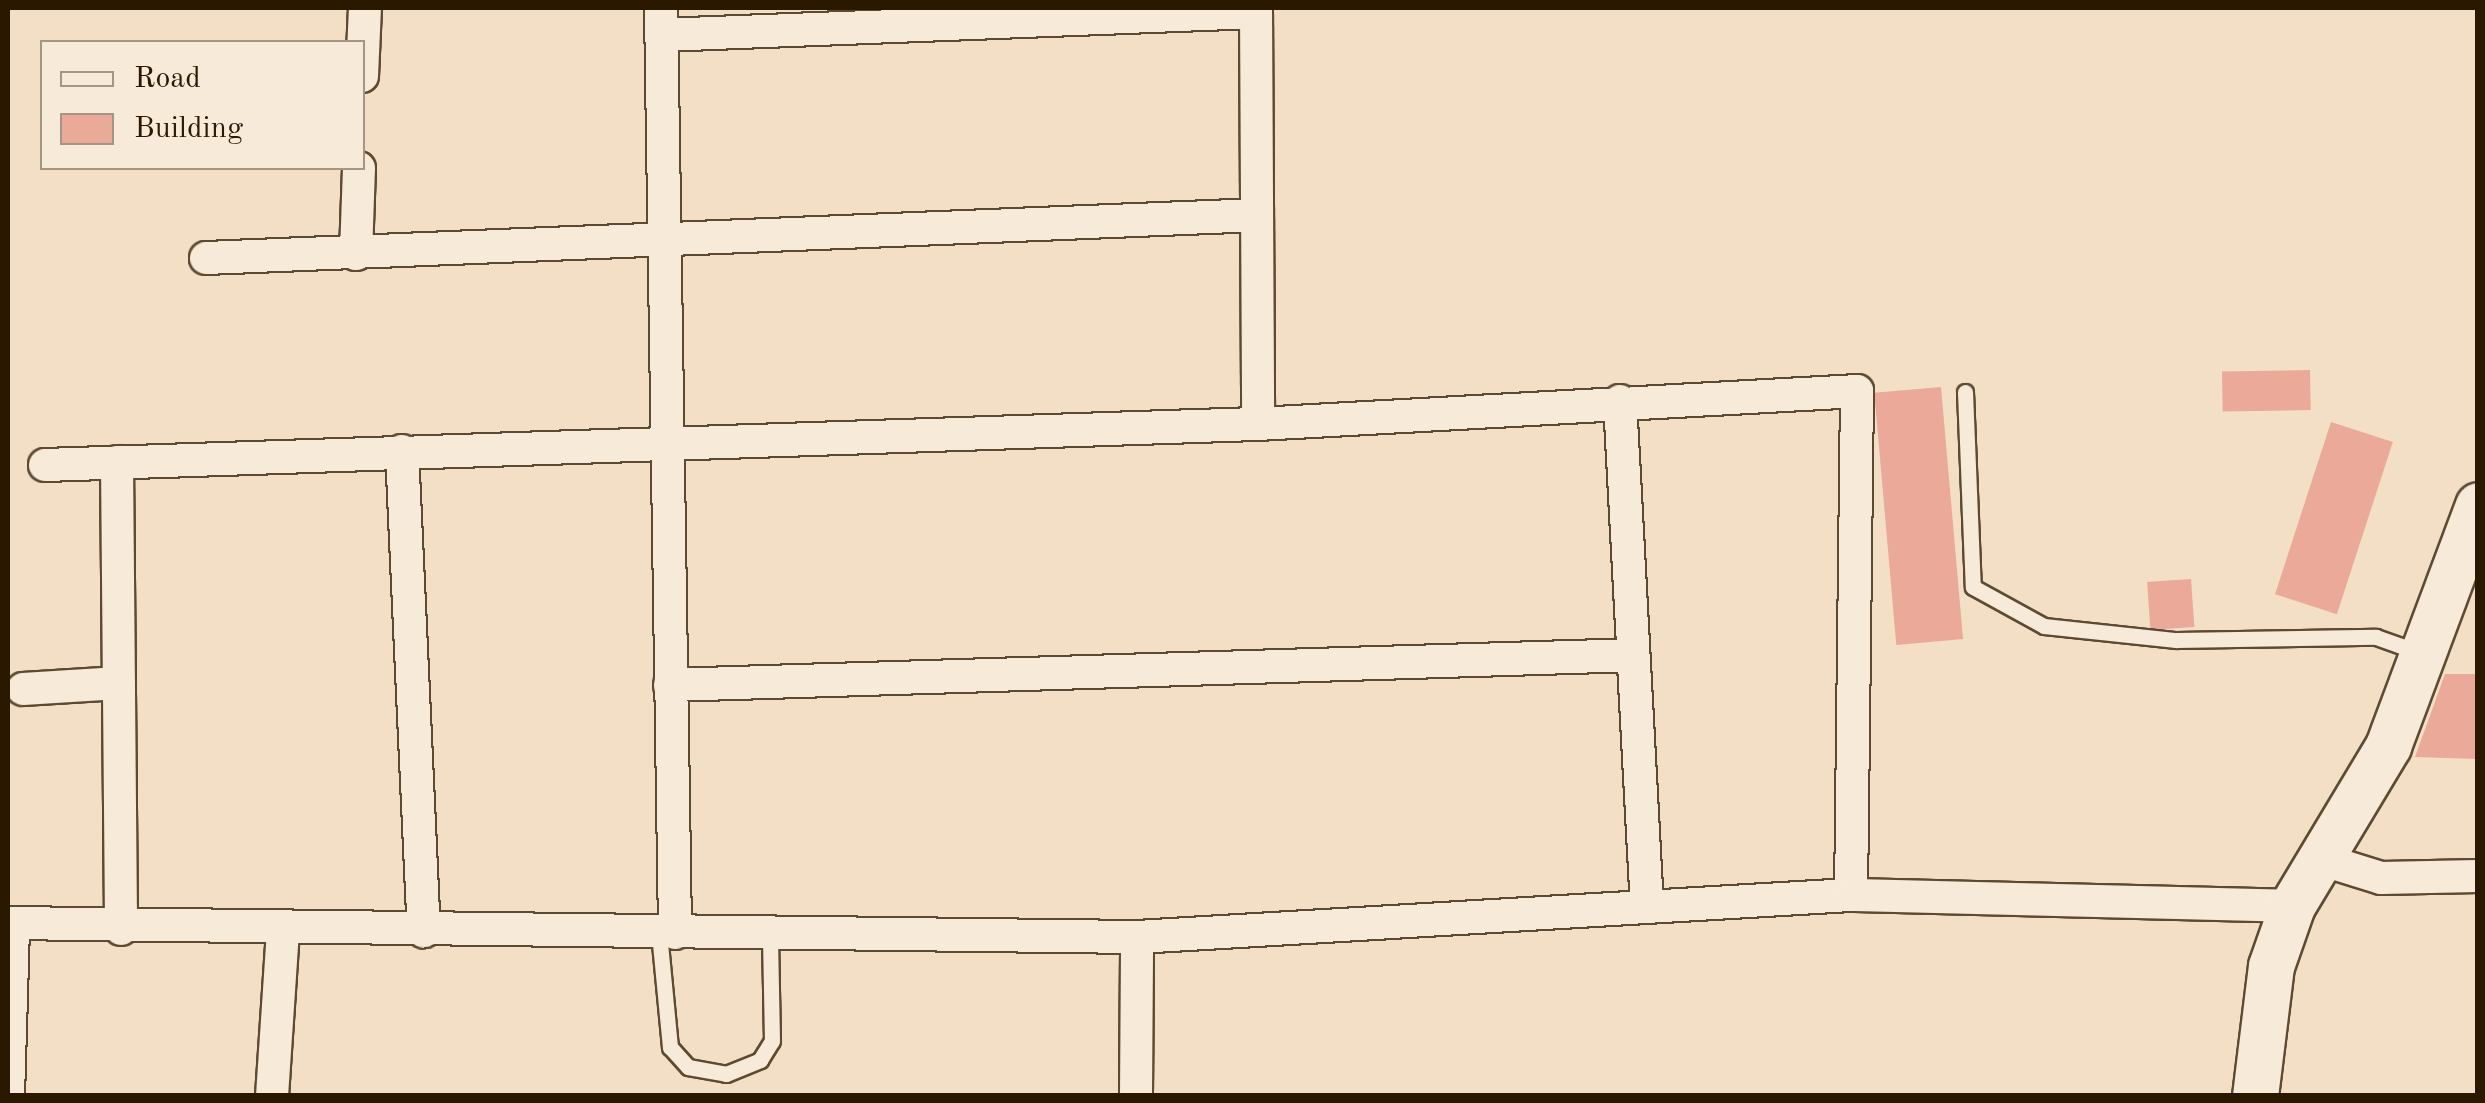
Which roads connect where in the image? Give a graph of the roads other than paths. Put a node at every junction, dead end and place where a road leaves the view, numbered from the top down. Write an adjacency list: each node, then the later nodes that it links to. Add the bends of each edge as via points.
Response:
1 (365, 8): 4 (street)
2 (1256, 10): 3 (street); 6 (street)
3 (661, 21): 7 (street)
4 (364, 40)
5 (359, 170): 8 (street)
6 (1256, 215): 7 (street); 12 (street)
7 (664, 243): 8 (street); 13 (street)
8 (356, 254): 9 (street)
9 (206, 258)
10 (1964, 392): 18 (lane, via 1973,587 2044,626 2176,640 2376,637)
11 (1620, 400): 12 (street); 19 (street); 25 (street, via 1857,391)
12 (1258, 424): 13 (street)
13 (666, 440): 14 (street); 21 (street)
14 (402, 451): 15 (street); 31 (street)
15 (117, 462): 16 (street); 20 (street)
16 (45, 465)
17 (2475, 519): 18 (main road)
18 (2422, 654): 23 (main road, via 2388,746)
19 (1633, 655): 21 (street); 27 (street)
20 (119, 682): 22 (street); 29 (street)
21 (670, 684): 32 (street)
22 (22, 689)
23 (2320, 859): 24 (street, via 2381,878); 26 (main road)
24 (2478, 876)
25 (1851, 895): 26 (street); 27 (street)
26 (2292, 906): 38 (main road, via 2271,966)
27 (1647, 907): 34 (street)
28 (10, 924): 29 (street); 35 (street)
29 (122, 928): 30 (street)
30 (283, 930): 31 (street); 36 (street)
31 (424, 931): 32 (street)
32 (667, 933): 33 (street); 33 (lane, via 670,1047 688,1067 726,1074 760,1060 772,1041)
33 (770, 934): 34 (street)
34 (1137, 937): 37 (street)
35 (8, 1096)
36 (272, 1096)
37 (1136, 1096)
38 (2255, 1096)

